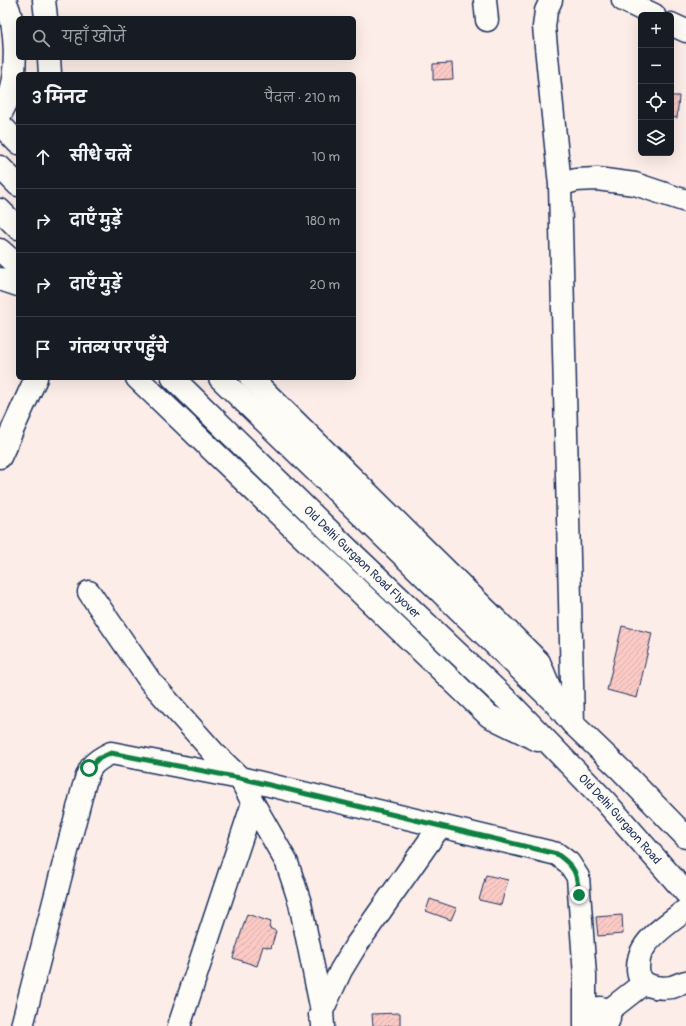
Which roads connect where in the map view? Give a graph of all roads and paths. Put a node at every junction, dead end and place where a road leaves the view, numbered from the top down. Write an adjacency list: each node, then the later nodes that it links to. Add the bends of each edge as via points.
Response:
1 (5, 0): 11 (main road, via 13,30 15,64 8,98)
2 (44, 0): 6 (main road)
3 (551, 0): 16 (main road, via 546,11 544,27)
4 (623, 0): 5 (main road)
5 (648, 12)
6 (46, 16)
7 (674, 25): 8 (main road)
8 (686, 31)
9 (49, 60): 10 (main road)
10 (50, 72)
11 (0, 115)
12 (0, 124): 13 (main road)
13 (16, 141)
14 (0, 168): 15 (main road)
15 (16, 183)
16 (560, 185): 17 (main road, via 576,180 597,179 635,184); 32 (main road)
17 (686, 201)
18 (0, 210): 19 (main road)
19 (16, 226)
20 (0, 250): 21 (main road)
21 (16, 264)
22 (0, 279): 23 (main road)
23 (16, 284)
24 (35, 380): 29 (main road)
25 (140, 380): 33 (main road, via 489,716)
26 (176, 380): 33 (main road, Old Delhi Gurgaon Road Flyover)
27 (222, 380): 31 (main road)
28 (252, 380): 31 (main road, via 539,662)
29 (0, 457)
30 (89, 592): 34 (main road, via 150,681 214,753)
31 (555, 703): 32 (main road)
32 (573, 724): 37 (main road, via 622,770)
33 (552, 746): 38 (main road, Old Delhi Gurgaon Road, via 605,801)
34 (240, 778): 35 (main road); 36 (main road); 44 (main road, via 111,753 98,759 89,768)
35 (252, 803): 42 (main road, via 287,863 300,903); 45 (main road)
36 (440, 826): 42 (main road, via 341,970); 43 (main road, via 557,854 569,863 578,877 584,976)
37 (686, 837)
38 (686, 893)
39 (686, 910): 41 (main road, via 653,936 643,949 638,964 639,977)
40 (686, 982): 41 (main road, via 672,987 657,988)
41 (644, 983): 43 (main road)
42 (319, 1021)
43 (598, 1023)
44 (22, 1026)
45 (179, 1026)

